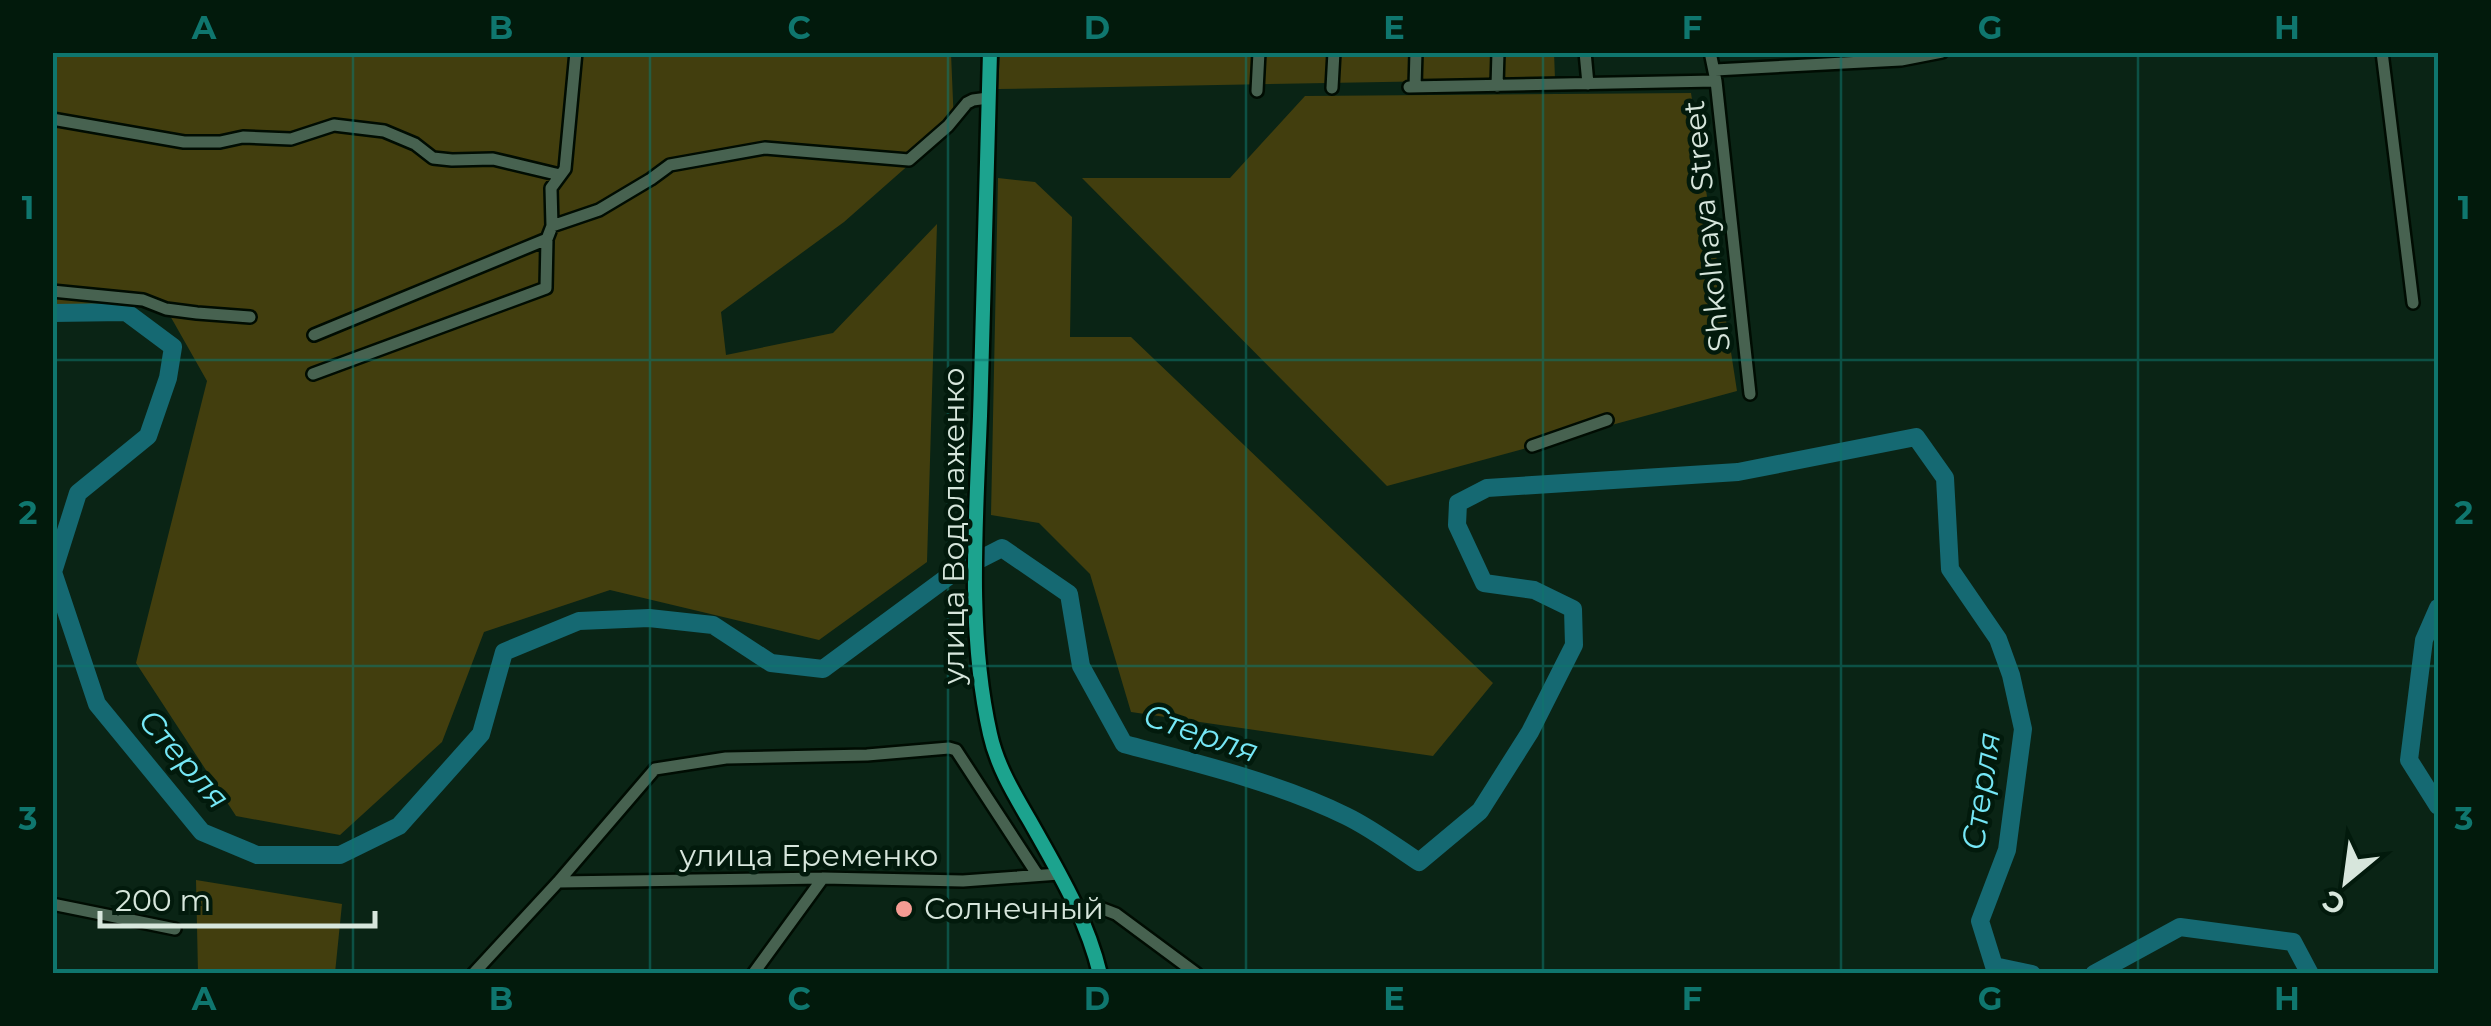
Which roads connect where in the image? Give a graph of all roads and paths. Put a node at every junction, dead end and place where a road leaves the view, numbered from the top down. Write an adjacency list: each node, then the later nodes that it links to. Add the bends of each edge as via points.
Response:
1 (576, 52): 18 (street)
2 (990, 52): 16 (main road, улица Водолаженко)
3 (1259, 52): 15 (street)
4 (1334, 52): 14 (street)
5 (1416, 52): 13 (street, via 1412,86)
6 (1498, 52): 13 (street)
7 (1585, 52): 12 (street)
8 (1710, 52): 11 (street, Shkolnaya Street)
9 (1942, 52): 11 (street)
10 (2382, 52): 21 (street)
11 (1715, 76): 12 (street); 25 (street, Shkolnaya Street)
12 (1588, 84): 13 (street)
13 (1498, 86)
14 (1332, 88)
15 (1257, 91)
16 (988, 98): 19 (street, via 967,103 909,160 765,148 670,165); 29 (main road, улица Водолаженко, via 976,508 980,691 1005,778)
17 (52, 119): 18 (street, via 202,142 291,139 334,125 384,131 433,158 494,159)
18 (560, 176): 19 (street, via 552,188)
19 (550, 232): 23 (street); 24 (street, via 546,288)
20 (52, 291): 22 (street)
21 (2413, 303)
22 (250, 317)
23 (314, 335)
24 (313, 374)
25 (1750, 394)
26 (1607, 420): 27 (street)
27 (1532, 446)
28 (1038, 874): 29 (street, улица Еременко); 30 (street, улица Еременко, via 963,881); 31 (street, via 950,748 726,758 654,769)
29 (1060, 874): 33 (main road, улица Водолаженко)
30 (823, 878): 31 (street, улица Еременко); 36 (street)
31 (558, 882): 35 (street)
32 (52, 904): 34 (street)
33 (1080, 915): 37 (main road, улица Водолаженко); 38 (street, via 1095,906 1116,914)
34 (174, 929)
35 (473, 974)
36 (753, 974)
37 (1100, 974)
38 (1198, 974)

